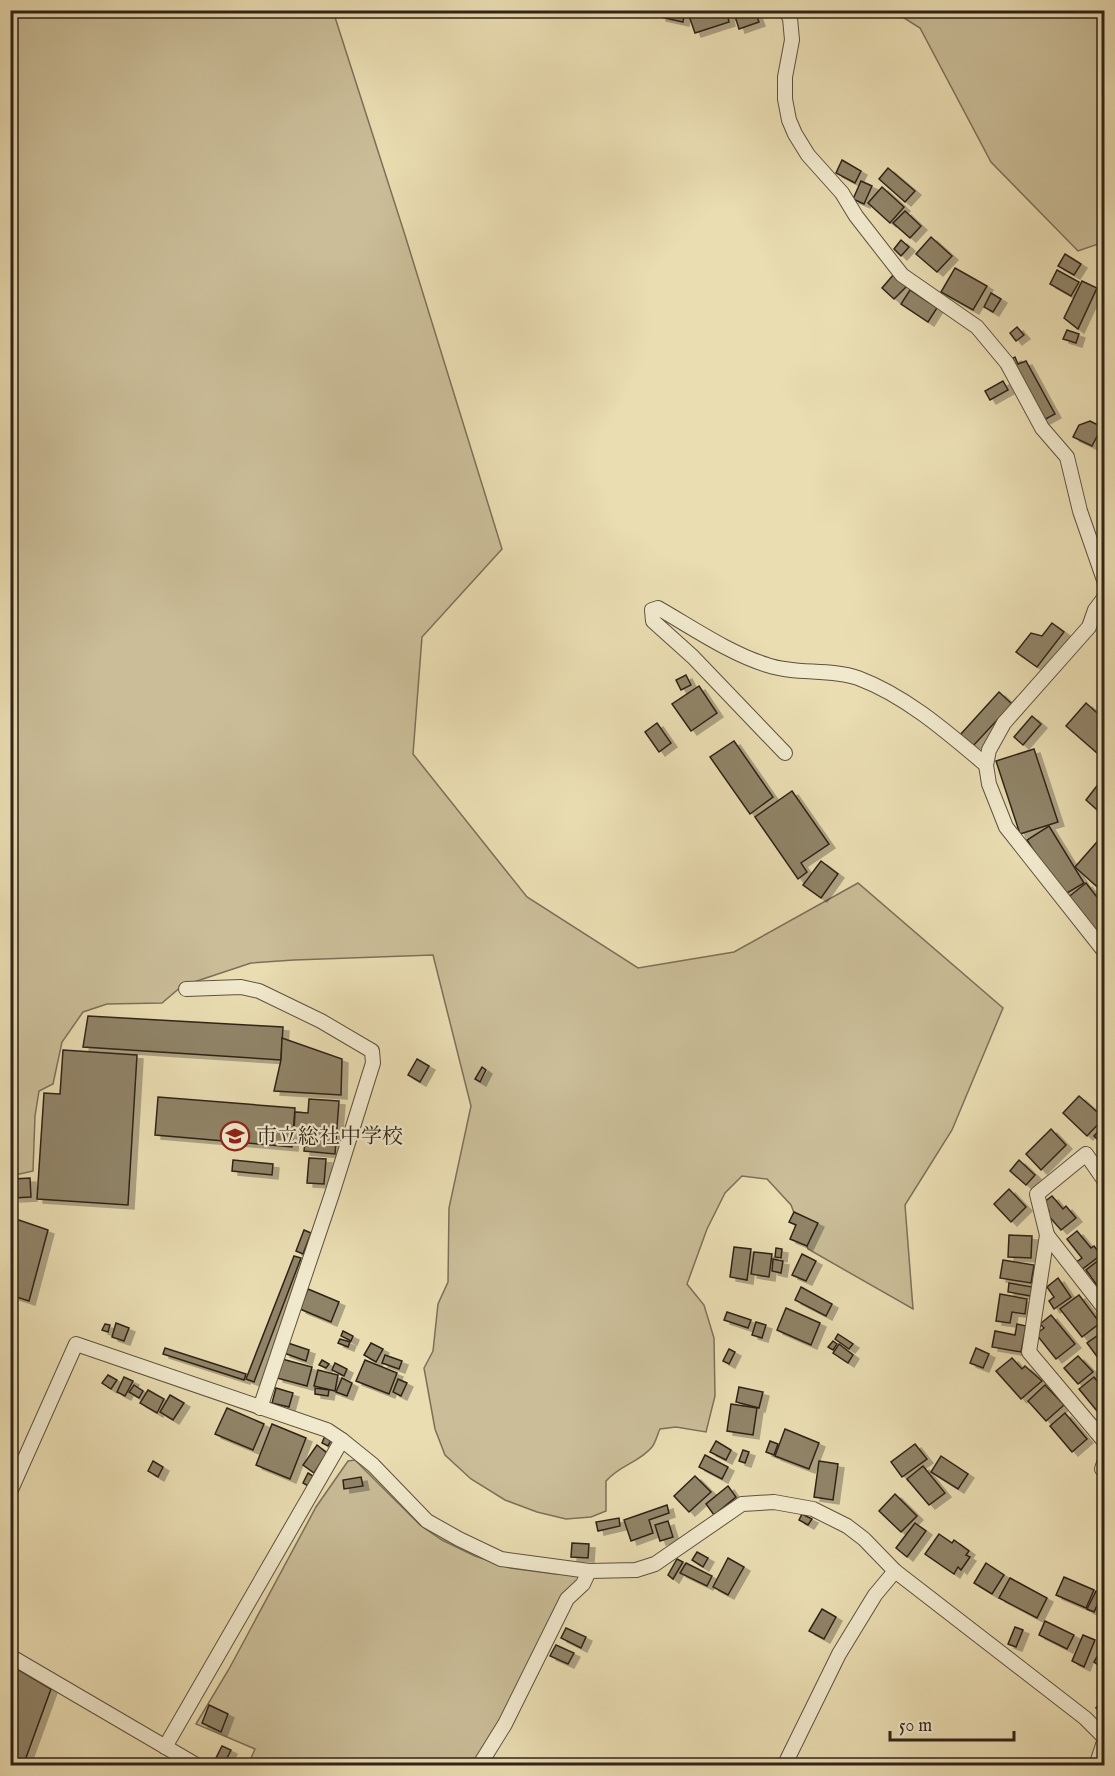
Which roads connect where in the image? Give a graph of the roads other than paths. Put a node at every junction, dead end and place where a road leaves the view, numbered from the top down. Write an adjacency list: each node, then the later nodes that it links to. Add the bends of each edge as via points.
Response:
1 (785, 10): 2 (street, via 790,18 792,40 785,99 795,134 902,275 976,327 1007,363 1042,428 1067,457 1080,511)
2 (1104, 580)
3 (1104, 598): 5 (street, via 1089,627 1004,723 989,750)
4 (785, 753): 5 (street, via 653,621 652,610 658,608 723,646 768,666 856,678 890,693 938,725)
5 (986, 765): 6 (street, via 1006,827)
6 (1104, 951)
7 (186, 989): 11 (street, via 240,987 258,991 321,1021 374,1054)
8 (1104, 1180): 9 (street, via 1086,1154 1037,1194)
9 (1047, 1235): 10 (street); 13 (street, via 1029,1352)
10 (1104, 1308)
11 (260, 1408): 12 (street, via 327,1430); 16 (street, via 76,1344)
12 (342, 1440): 17 (street, via 374,1465 427,1521 459,1539 501,1559); 22 (street)
13 (1104, 1441)
14 (1104, 1463): 15 (street)
15 (1104, 1470)
16 (10, 1492)
17 (589, 1571): 18 (street, via 636,1570 655,1564 742,1504 774,1502 813,1509 847,1526); 24 (street, via 583,1584 567,1599 505,1724)
18 (895, 1571): 20 (street); 25 (street, via 875,1595 839,1654)
19 (10, 1656): 22 (street)
20 (1104, 1737)
21 (1104, 1742): 26 (street)
22 (165, 1747): 23 (street)
23 (198, 1766)
24 (479, 1766)
25 (784, 1766)
26 (1096, 1766)

